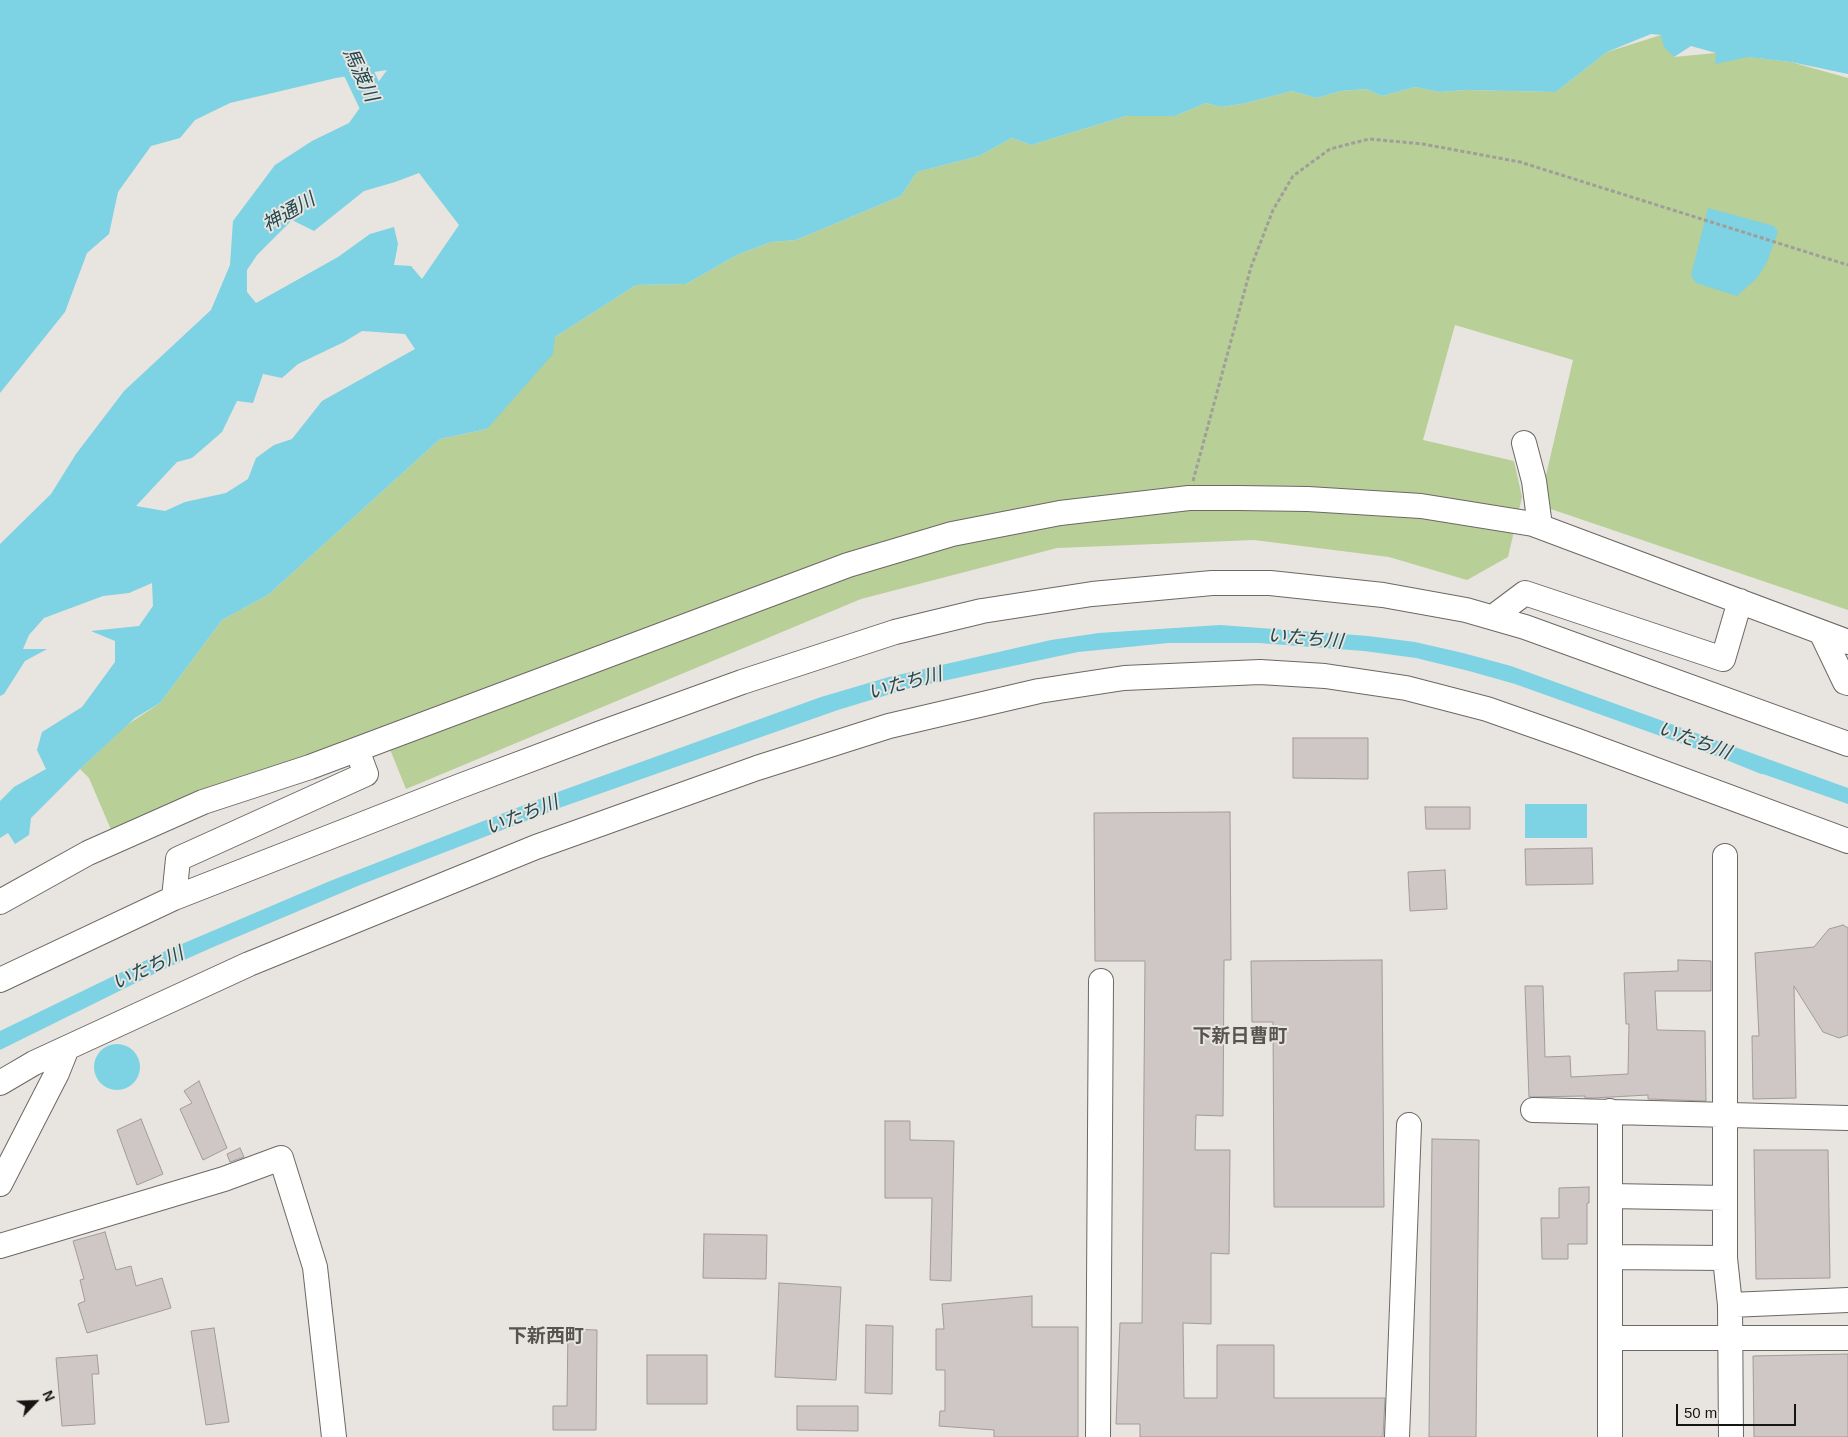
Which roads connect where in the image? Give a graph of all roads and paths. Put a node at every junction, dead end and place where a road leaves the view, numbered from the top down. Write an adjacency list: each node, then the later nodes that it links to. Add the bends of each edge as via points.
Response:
1 (1848, 264): 3 (path, via 1520,162 1423,144 1368,139 1330,149 1293,176 1273,210 1251,267)
2 (1524, 443): 4 (street, via 1534,481)
3 (1189, 498): 4 (street, via 1308,499 1421,506); 11 (street, via 1060,513 952,534 848,565)
4 (1540, 526): 5 (street)
5 (1740, 601): 6 (street, via 1723,659 1525,593); 7 (street)
6 (1493, 618): 10 (street, via 1525,626); 14 (street, via 1383,595 1270,583 1212,583 1092,594 982,611 895,632 742,682 513,766)
7 (1820, 632): 8 (street); 9 (street)
8 (1848, 642)
9 (1848, 683)
10 (1848, 744)
11 (357, 750): 14 (street, via 366,774 178,858); 15 (street, via 202,802 88,854)
12 (1848, 842): 18 (street, via 1487,709 1406,688 1324,676 1260,672 1124,678 1039,691 936,714 757,768 536,847 249,964)
13 (1725, 856): 22 (street)
14 (174, 898): 16 (street)
15 (0, 902)
16 (0, 980)
17 (1101, 980): 37 (street)
18 (67, 1048): 19 (street); 25 (street)
19 (0, 1083)
20 (1533, 1110): 21 (street)
21 (1610, 1111): 22 (street); 26 (street)
22 (1725, 1116): 23 (street); 27 (street)
23 (1848, 1118)
24 (1409, 1125): 38 (street)
25 (0, 1184)
26 (1610, 1196): 27 (street); 29 (street)
27 (1725, 1198): 30 (street)
28 (0, 1246): 36 (street, via 224,1179 282,1158 315,1267)
29 (1610, 1257): 30 (street); 33 (street)
30 (1725, 1258): 32 (street)
31 (1848, 1300): 32 (street)
32 (1730, 1305): 35 (street)
33 (1610, 1338): 35 (street); 39 (street)
34 (1848, 1338): 35 (street)
35 (1730, 1339): 40 (street)
36 (334, 1437)
37 (1098, 1437)
38 (1397, 1437)
39 (1610, 1437)
40 (1730, 1437)

